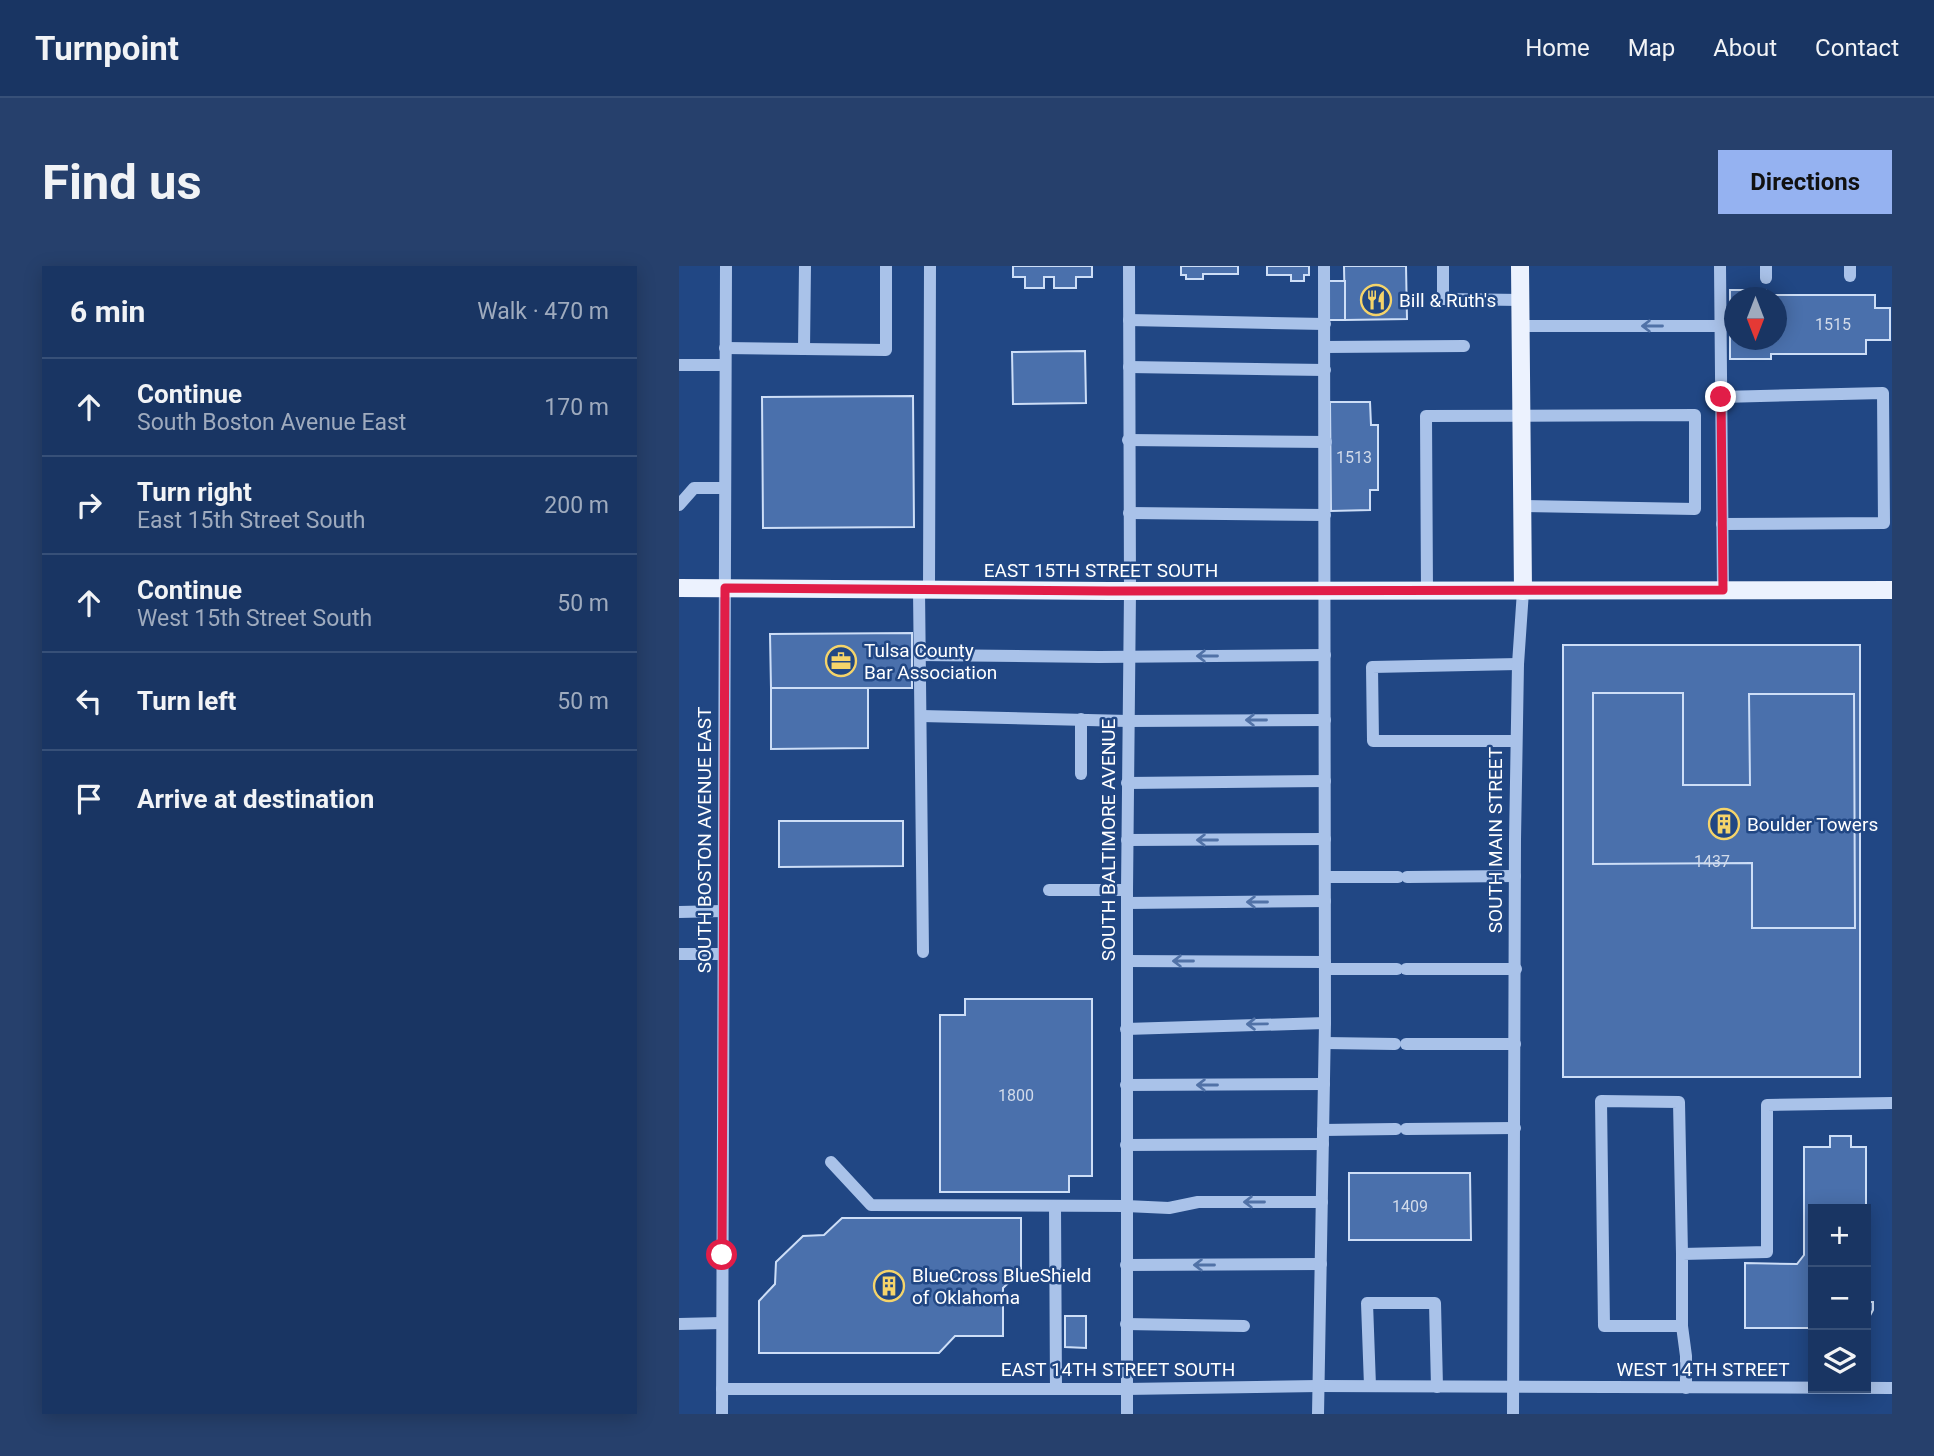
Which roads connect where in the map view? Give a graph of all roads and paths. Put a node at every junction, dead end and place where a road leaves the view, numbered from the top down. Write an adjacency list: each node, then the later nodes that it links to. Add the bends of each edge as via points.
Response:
1 (726, 266): 17 (street, SOUTH BOSTON AVENUE EAST)
2 (805, 266): 18 (street)
3 (886, 266): 18 (street, via 885,350)
4 (930, 266): 35 (street)
5 (1129, 266): 11 (street, SOUTH BALTIMORE AVENUE)
6 (1325, 266): 12 (street)
7 (1443, 266): 10 (street, via 1443,299)
8 (1520, 266): 10 (main road, SOUTH MAIN STREET)
9 (1720, 266): 14 (street)
10 (1521, 300): 13 (main road, SOUTH MAIN STREET)
11 (1129, 320): 12 (street); 21 (street, SOUTH BALTIMORE AVENUE)
12 (1325, 324): 16 (street)
13 (1521, 326): 14 (street, one-way to 13); 24 (main road, SOUTH MAIN STREET)
14 (1721, 326): 23 (street)
15 (1464, 346): 16 (street)
16 (1325, 347): 22 (street)
17 (725, 348): 18 (street); 20 (street, SOUTH BOSTON AVENUE EAST)
18 (804, 349)
19 (679, 365): 20 (street)
20 (725, 365): 27 (street, SOUTH BOSTON AVENUE EAST)
21 (1129, 367): 22 (street); 25 (street, SOUTH BALTIMORE AVENUE)
22 (1325, 370): 26 (street)
23 (1721, 397): 32 (street); 32 (street, via 1883,393 1884,523)
24 (1522, 417): 29 (main road, SOUTH MAIN STREET); 29 (street, via 1695,415 1695,509); 40 (street, via 1426,416)
25 (1128, 440): 26 (street); 30 (street, SOUTH BALTIMORE AVENUE)
26 (1326, 442): 31 (street)
27 (725, 488): 28 (street, via 694,488); 34 (street, SOUTH BOSTON AVENUE EAST)
28 (679, 505)
29 (1523, 506): 41 (main road, SOUTH MAIN STREET)
30 (1129, 513): 31 (street); 38 (street, SOUTH BALTIMORE AVENUE)
31 (1325, 515): 39 (street)
32 (1722, 524): 36 (street)
33 (679, 588): 34 (main road, EAST 15TH STREET SOUTH)
34 (725, 588): 35 (main road, EAST 15TH STREET SOUTH); 61 (street, SOUTH BOSTON AVENUE EAST)
35 (924, 590): 38 (main road, EAST 15TH STREET SOUTH); 42 (street)
36 (1723, 590): 37 (main road, EAST 15TH STREET SOUTH); 41 (main road, EAST 15TH STREET SOUTH)
37 (1892, 590)
38 (1130, 591): 39 (main road, EAST 15TH STREET SOUTH); 44 (street, SOUTH BALTIMORE AVENUE)
39 (1325, 591): 40 (main road, EAST 15TH STREET SOUTH); 43 (street)
40 (1427, 591): 41 (main road, EAST 15TH STREET SOUTH)
41 (1523, 591): 45 (street, SOUTH MAIN STREET)
42 (920, 655): 44 (street); 46 (street)
43 (1325, 655): 44 (street, one-way to 44); 48 (street)
44 (1128, 657): 49 (street, SOUTH BALTIMORE AVENUE)
45 (1518, 664): 50 (street, SOUTH MAIN STREET); 50 (street, via 1372,667 1373,741)
46 (921, 716): 47 (street); 63 (street)
47 (1081, 719): 49 (street); 51 (street)
48 (1325, 720): 49 (street, one-way to 49); 52 (street)
49 (1128, 721): 53 (street, SOUTH BALTIMORE AVENUE)
50 (1516, 741): 56 (street, SOUTH MAIN STREET)
51 (1081, 774)
52 (1325, 781): 53 (street); 54 (street)
53 (1128, 783): 55 (street, SOUTH BALTIMORE AVENUE)
54 (1325, 839): 55 (street, one-way to 55); 57 (street)
55 (1127, 840): 59 (street, SOUTH BALTIMORE AVENUE)
56 (1515, 876): 57 (street); 68 (street, SOUTH MAIN STREET)
57 (1325, 877): 60 (street)
58 (1049, 890): 59 (street)
59 (1127, 896): 60 (street, one-way to 59); 66 (street, SOUTH BALTIMORE AVENUE)
60 (1325, 901): 67 (street)
61 (723, 911): 62 (street); 65 (street, SOUTH BOSTON AVENUE EAST)
62 (679, 912)
63 (923, 952)
64 (679, 954): 65 (street)
65 (723, 954): 86 (street, SOUTH BOSTON AVENUE EAST)
66 (1127, 961): 67 (street, one-way to 66); 70 (street, SOUTH BALTIMORE AVENUE)
67 (1325, 965): 68 (street); 69 (street)
68 (1515, 969): 72 (street, SOUTH MAIN STREET)
69 (1325, 1023): 70 (street, one-way to 70); 71 (street)
70 (1126, 1029): 74 (street, SOUTH BALTIMORE AVENUE)
71 (1325, 1043): 72 (street); 73 (street)
72 (1515, 1044): 76 (street, SOUTH MAIN STREET)
73 (1324, 1084): 74 (street, one-way to 74); 77 (street)
74 (1126, 1085): 78 (street, SOUTH BALTIMORE AVENUE)
75 (1892, 1103): 83 (street, via 1767,1105 1767,1252)
76 (1515, 1128): 77 (street, via 1401,1129); 94 (street, SOUTH MAIN STREET)
77 (1323, 1137): 78 (street); 80 (street)
78 (1126, 1145): 82 (street, SOUTH BALTIMORE AVENUE)
79 (831, 1162): 81 (street, via 870,1205)
80 (1322, 1202): 82 (street, one-way to 82); 84 (street)
81 (1055, 1206): 82 (street); 98 (street)
82 (1126, 1206): 85 (street, SOUTH BALTIMORE AVENUE)
83 (1682, 1254): 90 (street); 90 (street, via 1679,1102 1601,1101 1604,1326)
84 (1321, 1264): 85 (street, one-way to 85); 91 (street)
85 (1126, 1265): 88 (street, SOUTH BALTIMORE AVENUE)
86 (722, 1323): 87 (street); 97 (street, SOUTH BOSTON AVENUE EAST)
87 (679, 1324)
88 (1126, 1324): 89 (street); 99 (street, SOUTH BALTIMORE AVENUE)
89 (1244, 1326)
90 (1682, 1326): 95 (street)
91 (1318, 1386): 92 (street, EAST 14TH STREET SOUTH); 99 (street, EAST 14TH STREET SOUTH); 102 (street)
92 (1370, 1386): 93 (street, EAST 14TH STREET SOUTH); 93 (street, via 1367,1303 1436,1303)
93 (1437, 1387): 94 (street, EAST 14TH STREET SOUTH)
94 (1513, 1387): 95 (street, WEST 14TH STREET); 103 (street, SOUTH MAIN STREET)
95 (1686, 1388): 96 (street, WEST 14TH STREET)
96 (1892, 1388)
97 (722, 1389): 98 (street, EAST 14TH STREET SOUTH); 100 (street, SOUTH BOSTON AVENUE EAST)
98 (1056, 1389): 99 (street, EAST 14TH STREET SOUTH)
99 (1126, 1389): 101 (street, SOUTH BALTIMORE AVENUE)
100 (722, 1413)
101 (1127, 1414)
102 (1318, 1414)
103 (1513, 1414)

